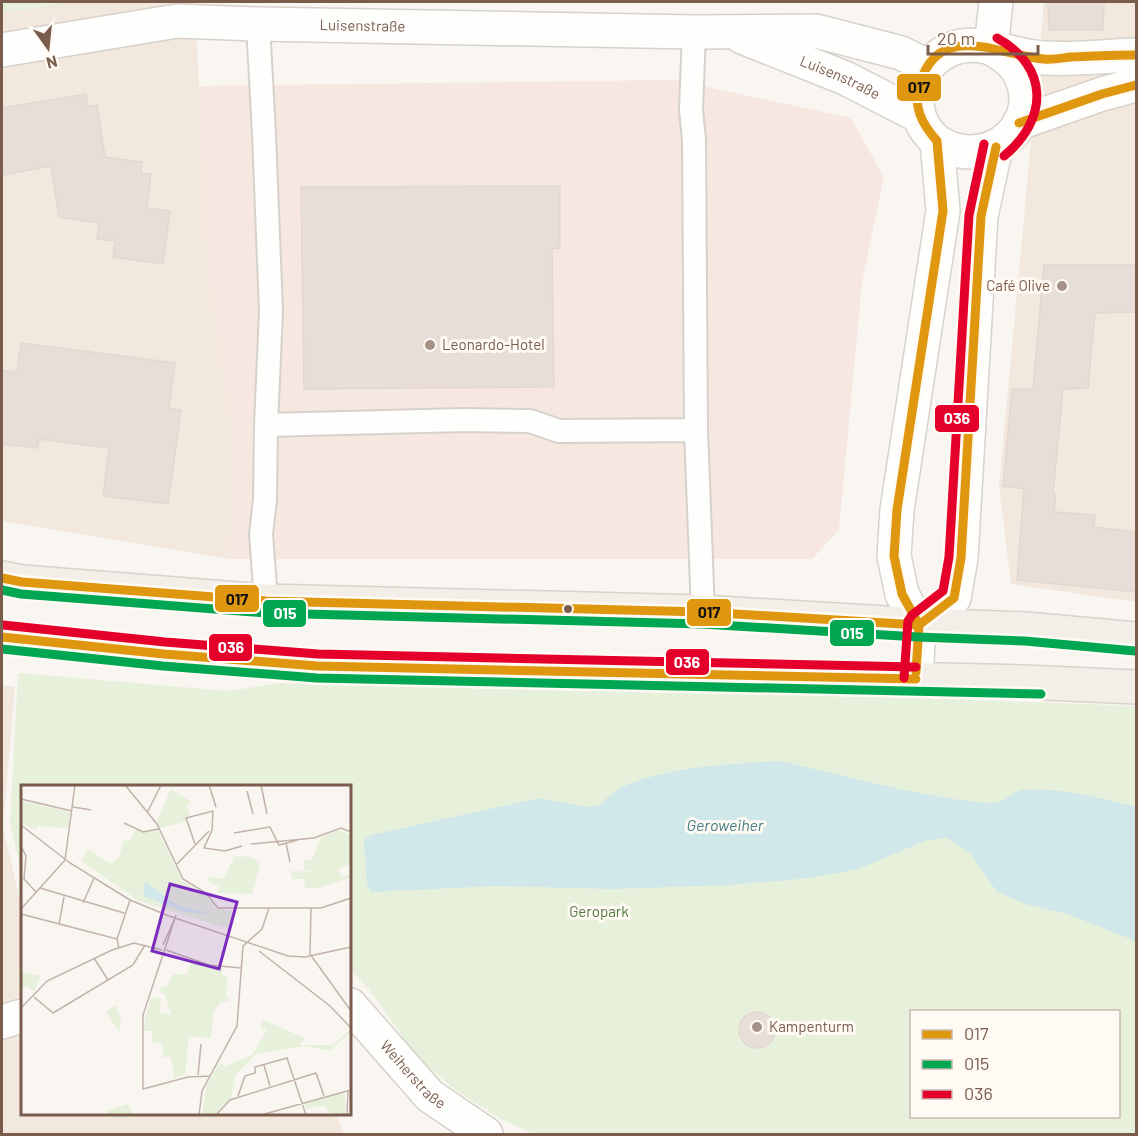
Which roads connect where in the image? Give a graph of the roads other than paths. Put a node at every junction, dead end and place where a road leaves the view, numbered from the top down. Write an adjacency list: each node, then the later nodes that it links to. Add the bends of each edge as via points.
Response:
1 (996, 2): 5 (street)
2 (258, 24): 4 (street, Luisenstraße); 6 (street, Luisenstraße, via 177,21); 13 (lane, via 271,311)
3 (726, 31): 4 (street, Luisenstraße); 8 (street, Luisenstraße, via 816,31 901,53); 11 (street, Luisenstraße, via 845,78)
4 (694, 32): 14 (lane, via 691,110)
5 (991, 48): 7 (street, via 1044,58); 8 (street, via 956,46); 10 (street, via 1018,71 1025,88)
6 (2, 50)
7 (1137, 55)
8 (927, 66): 11 (street, via 916,98)
9 (1137, 85): 10 (street)
10 (1020, 123): 12 (street)
11 (928, 128): 12 (street, via 950,149 966,153); 18 (street, via 943,211 897,510 894,556 902,594)
12 (996, 147): 18 (street, via 981,216 961,558 954,598)
13 (266, 425): 14 (lane, via 530,421 559,430); 16 (lane, via 266,500 261,534)
14 (696, 430): 17 (lane)
15 (2, 578): 16 (main road)
16 (266, 601): 17 (main road)
17 (703, 612): 18 (main road)
18 (919, 625): 20 (main road); 21 (street)
19 (2, 637): 21 (main road, via 317,666)
20 (1137, 639)
21 (916, 679): 22 (main road)
22 (1137, 687)
23 (351, 1006): 26 (street, Weiherstraße, via 430,1096)
24 (21, 1016): 25 (street)
25 (2, 1022)
26 (486, 1134)

